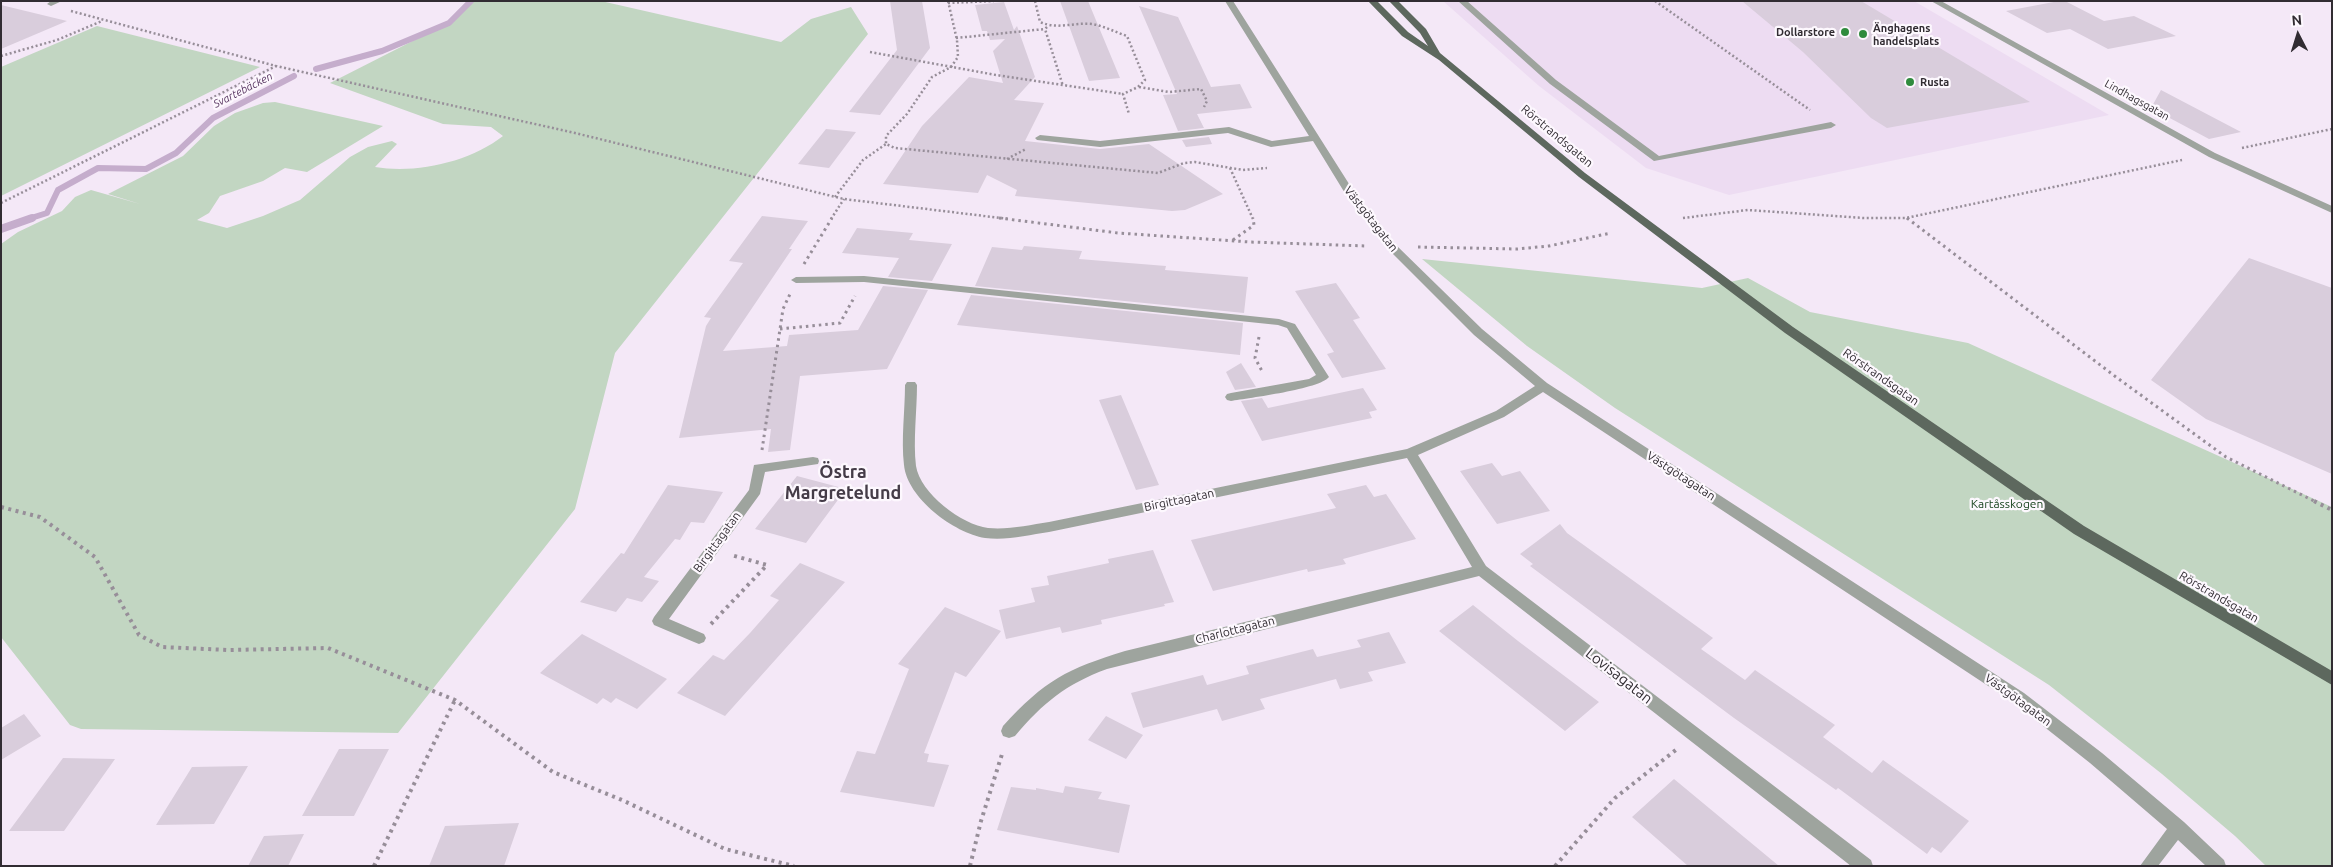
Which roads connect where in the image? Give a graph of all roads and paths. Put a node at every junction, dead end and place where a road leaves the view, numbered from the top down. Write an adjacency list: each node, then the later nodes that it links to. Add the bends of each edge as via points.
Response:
1 (994, 1): 10 (path)
2 (1034, 1): 12 (path, via 1040,22)
3 (1229, 1): 27 (street, Västgötagatan)
4 (1372, 1): 17 (main road, Rörstrandsgatan, via 1404,34)
5 (1393, 1): 17 (main road, Rörstrandsgatan, via 1423,30)
6 (1462, 1): 24 (street, via 1553,82 1657,159)
7 (1655, 1): 24 (path)
8 (1935, 1): 29 (street, Lindhagsgatan)
9 (54, 3): 11 (path)
10 (948, 3)
11 (103, 21): 16 (path, via 57,40); 18 (path)
12 (1048, 26): 13 (path); 20 (path, via 1091,24 1127,36 1146,80)
13 (1045, 29): 14 (path); 19 (path)
14 (956, 38)
15 (870, 52): 19 (path)
16 (1, 56)
17 (1442, 58): 56 (main road, Rörstrandsgatan, via 1582,175 1789,330 2080,530)
18 (276, 66): 31 (path, via 575,133); 33 (path)
19 (1063, 86): 21 (path)
20 (1138, 87): 21 (path); 22 (path, via 1169,92 1201,89 1207,100)
21 (1123, 94): 23 (path)
22 (1204, 108)
23 (1129, 114)
24 (1831, 125)
25 (2332, 130): 29 (path)
26 (1040, 138): 27 (street, via 1100,144 1229,130 1271,144)
27 (1315, 138): 39 (street, Västgötagatan, via 1347,188)
28 (886, 144): 31 (path, via 867,156)
29 (2212, 155): 34 (street, Lindhagsgatan); 36 (path, via 2155,164)
30 (1230, 168): 38 (path, via 1254,225)
31 (835, 197): 32 (path)
32 (844, 199): 38 (path, via 1118,233); 41 (path, via 814,244)
33 (1, 203)
34 (2332, 210)
35 (1683, 218): 36 (path, via 1748,210)
36 (1906, 218): 52 (path, via 2226,457)
37 (1611, 233): 39 (path, via 1549,246)
38 (1232, 240): 39 (path)
39 (1392, 247): 45 (street, Västgötagatan, via 1478,332)
40 (864, 279): 41 (street); 42 (street); 43 (path, via 840,324)
41 (796, 280): 43 (path, via 783,310)
42 (1263, 320): 46 (path, via 1255,358); 46 (street, via 1292,326 1323,377)
43 (780, 328): 50 (path)
44 (911, 385): 48 (street, Birgittagatan, via 910,467 919,490 947,515 984,533 1002,534 1049,527)
45 (1543, 386): 48 (street, Birgittagatan, via 1500,414); 60 (street, Västgötagatan, via 2019,698)
46 (1271, 390): 47 (street)
47 (1230, 397)
48 (1410, 453): 54 (street, Lovisagatan)
49 (813, 461): 50 (street)
50 (760, 468): 53 (street, Birgittagatan, via 755,491)
51 (1, 507): 57 (path, via 40,517 95,556 138,635 162,647 228,650 328,648)
52 (2332, 510)
53 (712, 550): 55 (street, Birgittagatan, via 659,620); 55 (path, via 767,565)
54 (1481, 570): 58 (street, Charlottagatan, via 1082,670 1059,682 1034,702); 59 (street, Lovisagatan)
55 (699, 638)
56 (2332, 679)
57 (455, 700): 61 (path); 62 (path, via 553,772 725,848)
58 (1009, 731): 63 (path)
59 (1695, 734): 64 (path, via 1615,798); 65 (street, Lovisagatan)
60 (2178, 827): 66 (street); 67 (street, Västgötagatan)
61 (374, 866)
62 (794, 866)
63 (970, 866)
64 (1555, 866)
65 (1865, 866)
66 (2148, 866)
67 (2218, 866)

